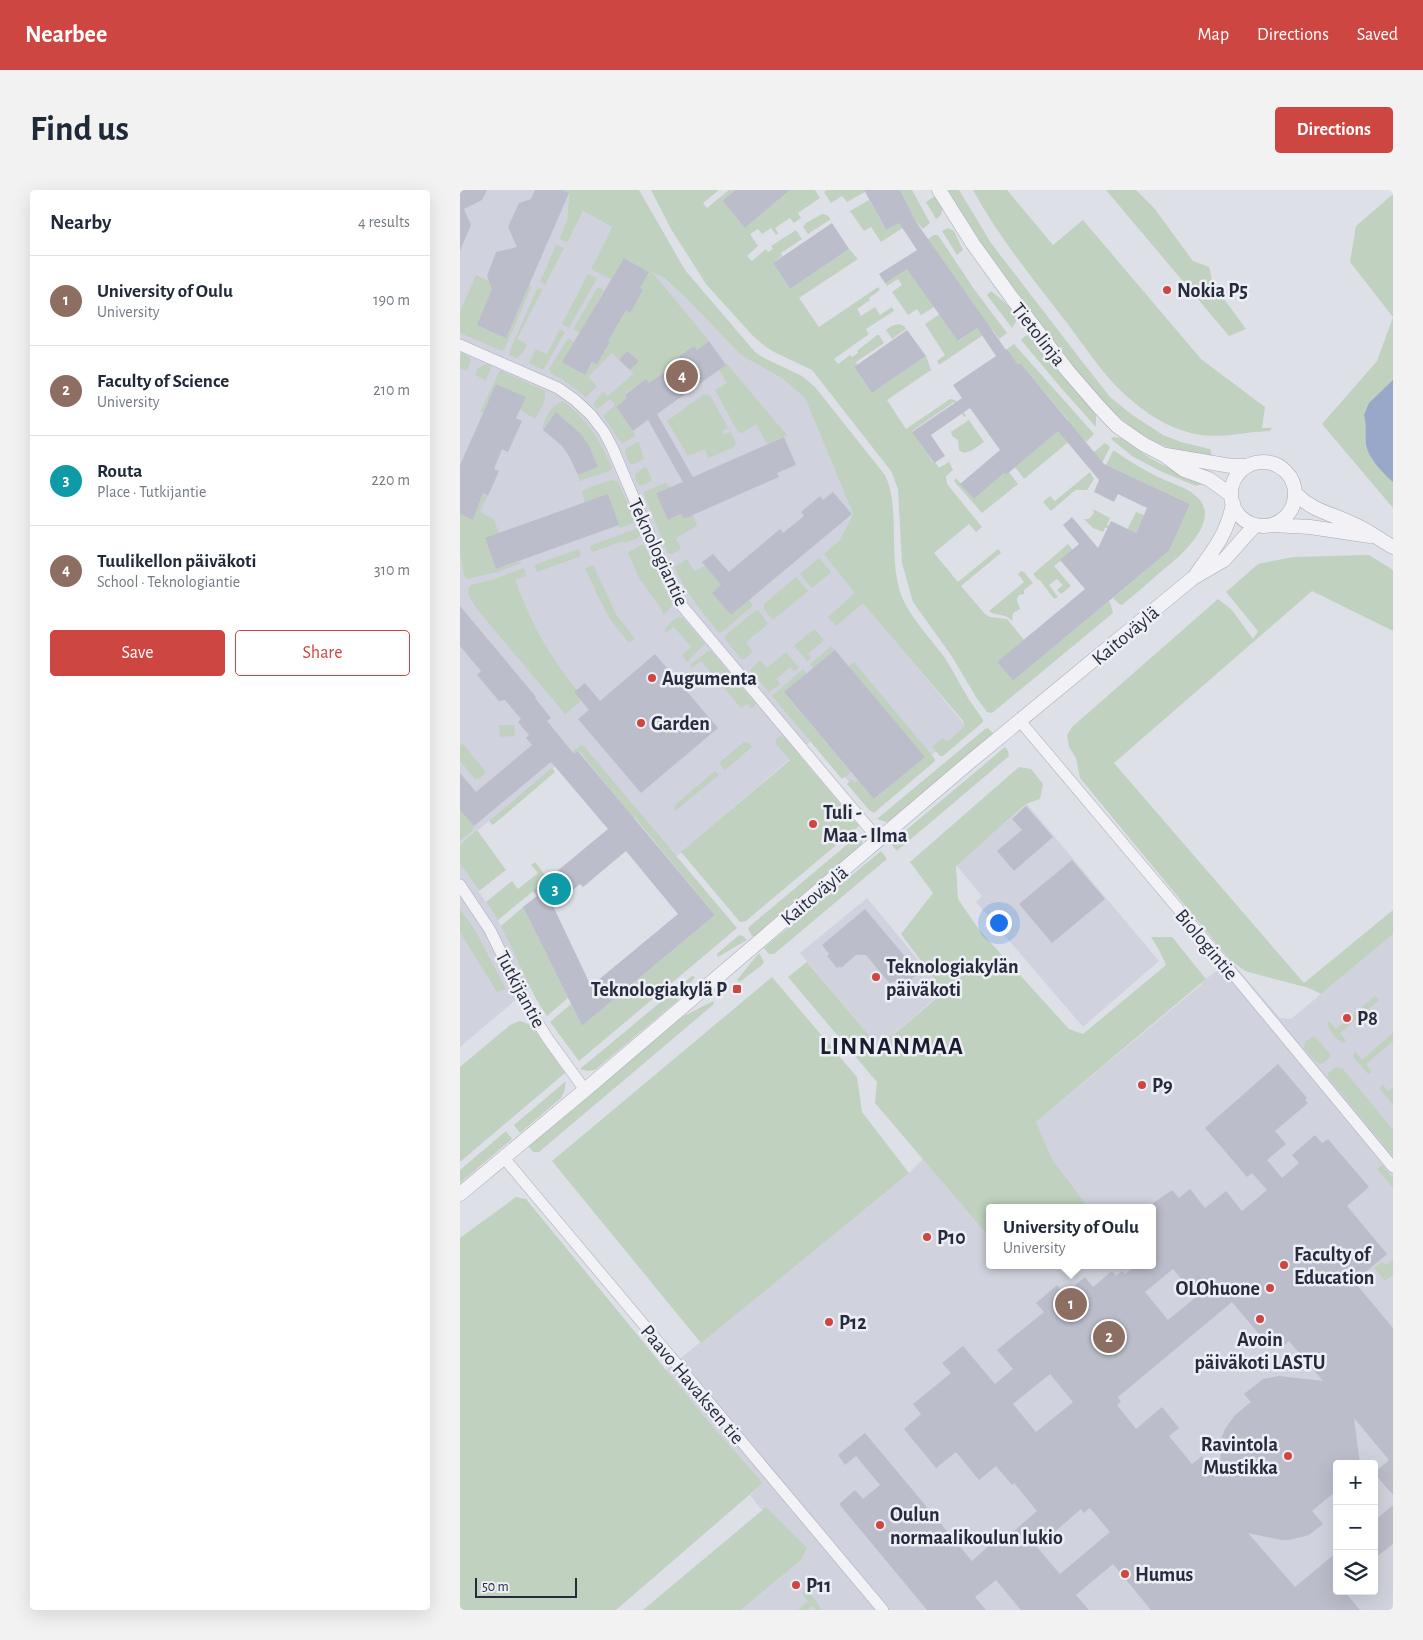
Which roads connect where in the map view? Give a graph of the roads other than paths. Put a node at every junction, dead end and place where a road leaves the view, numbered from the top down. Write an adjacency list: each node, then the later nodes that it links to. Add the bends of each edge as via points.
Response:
1 (939, 190): 3 (street, Tietolinja, via 973,244 1067,370 1117,426)
2 (460, 345): 13 (street, Teknologiantie, via 558,388 591,416 612,447 683,607)
3 (1164, 455): 4 (street, Tietolinja); 6 (street, Tietolinja, via 1184,470 1209,480)
4 (1247, 466): 5 (street, via 1263,462 1279,466 1291,477); 6 (street, via 1235,478)
5 (1295, 493): 7 (street, via 1292,509); 9 (street, via 1305,503)
6 (1232, 499): 8 (street, via 1242,518); 11 (street, Kaitoväylä, via 1230,519 1223,534)
7 (1273, 524): 8 (street); 9 (street)
8 (1256, 525): 11 (street, Kaitoväylä, via 1224,560)
9 (1376, 537): 10 (street)
10 (1393, 547)
11 (1193, 578): 12 (street, Kaitoväylä)
12 (1020, 721): 13 (street, Kaitoväylä); 17 (street, Biologintie)
13 (879, 840): 15 (street, Kaitoväylä)
14 (460, 885): 15 (street, Tutkijantie, via 490,930 527,1006)
15 (585, 1090): 16 (street, Kaitoväylä)
16 (504, 1158): 18 (street, Kaitoväylä); 19 (street, Paavo Havaksen tie)
17 (1393, 1167)
18 (460, 1194)
19 (883, 1610)

